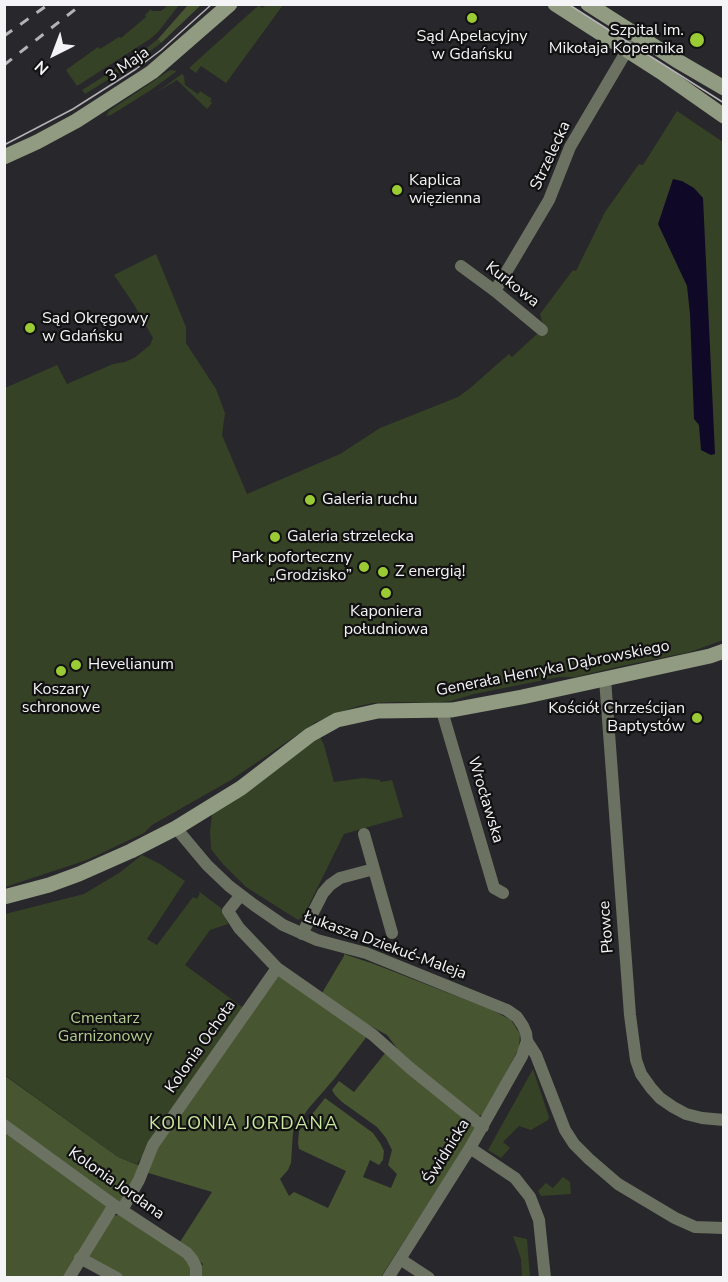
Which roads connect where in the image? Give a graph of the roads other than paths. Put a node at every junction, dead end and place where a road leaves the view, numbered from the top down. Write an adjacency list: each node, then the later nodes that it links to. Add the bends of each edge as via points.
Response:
1 (230, 4): 8 (street, 3 Maja, via 152,72 76,121)
2 (555, 4): 5 (street)
3 (588, 4): 4 (street)
4 (636, 35): 5 (street, Strzelecka); 6 (street)
5 (627, 50): 7 (street); 10 (street, Strzelecka, via 570,147 549,200)
6 (723, 88)
7 (723, 116)
8 (4, 157)
9 (461, 266): 10 (street, Kurkowa)
10 (495, 291): 11 (street, Kurkowa)
11 (542, 330)
12 (723, 651): 13 (street, Generała Henryka Dąbrowskiego)
13 (605, 679): 14 (street, Generała Henryka Dąbrowskiego); 25 (street, Płowce, via 636,1060 651,1088 673,1107 686,1114)
14 (442, 711): 15 (street, Generała Henryka Dąbrowskiego, via 378,711 337,720); 18 (street, Wrocławska, via 494,888)
15 (176, 828): 19 (street, Łukasza Dziekuć-Maleja); 20 (street, Generała Henryka Dąbrowskiego, via 79,874)
16 (364, 834): 17 (street)
17 (374, 868): 21 (street); 22 (street, via 330,885)
18 (503, 893)
19 (240, 896): 22 (street, Łukasza Dziekuć-Maleja); 23 (street, via 228,911)
20 (4, 897)
21 (392, 933)
22 (302, 934): 24 (street, Łukasza Dziekuć-Maleja, via 366,953 507,1010 524,1026)
23 (277, 968): 27 (street, via 373,1035); 29 (street, Kolonia Ochota, via 153,1145 139,1180)
24 (527, 1041): 27 (street, Świdnicka); 30 (street, Łukasza Dziekuć-Maleja, via 566,1131 589,1159 618,1184 675,1218 695,1227)
25 (723, 1120)
26 (4, 1125): 29 (street, Kolonia Jordana)
27 (483, 1127): 28 (street, Świdnicka)
28 (470, 1148): 32 (street, Świdnicka); 38 (street, via 515,1178 533,1201 539,1220)
29 (118, 1208): 31 (street, Kolonia Ochota); 35 (street, Kolonia Jordana, via 187,1253 196,1268)
30 (723, 1228)
31 (80, 1258): 33 (street); 34 (street)
32 (400, 1258): 36 (street, Świdnicka); 37 (street)
33 (69, 1278)
34 (117, 1278)
35 (196, 1278)
36 (388, 1278)
37 (429, 1278)
38 (545, 1278)

